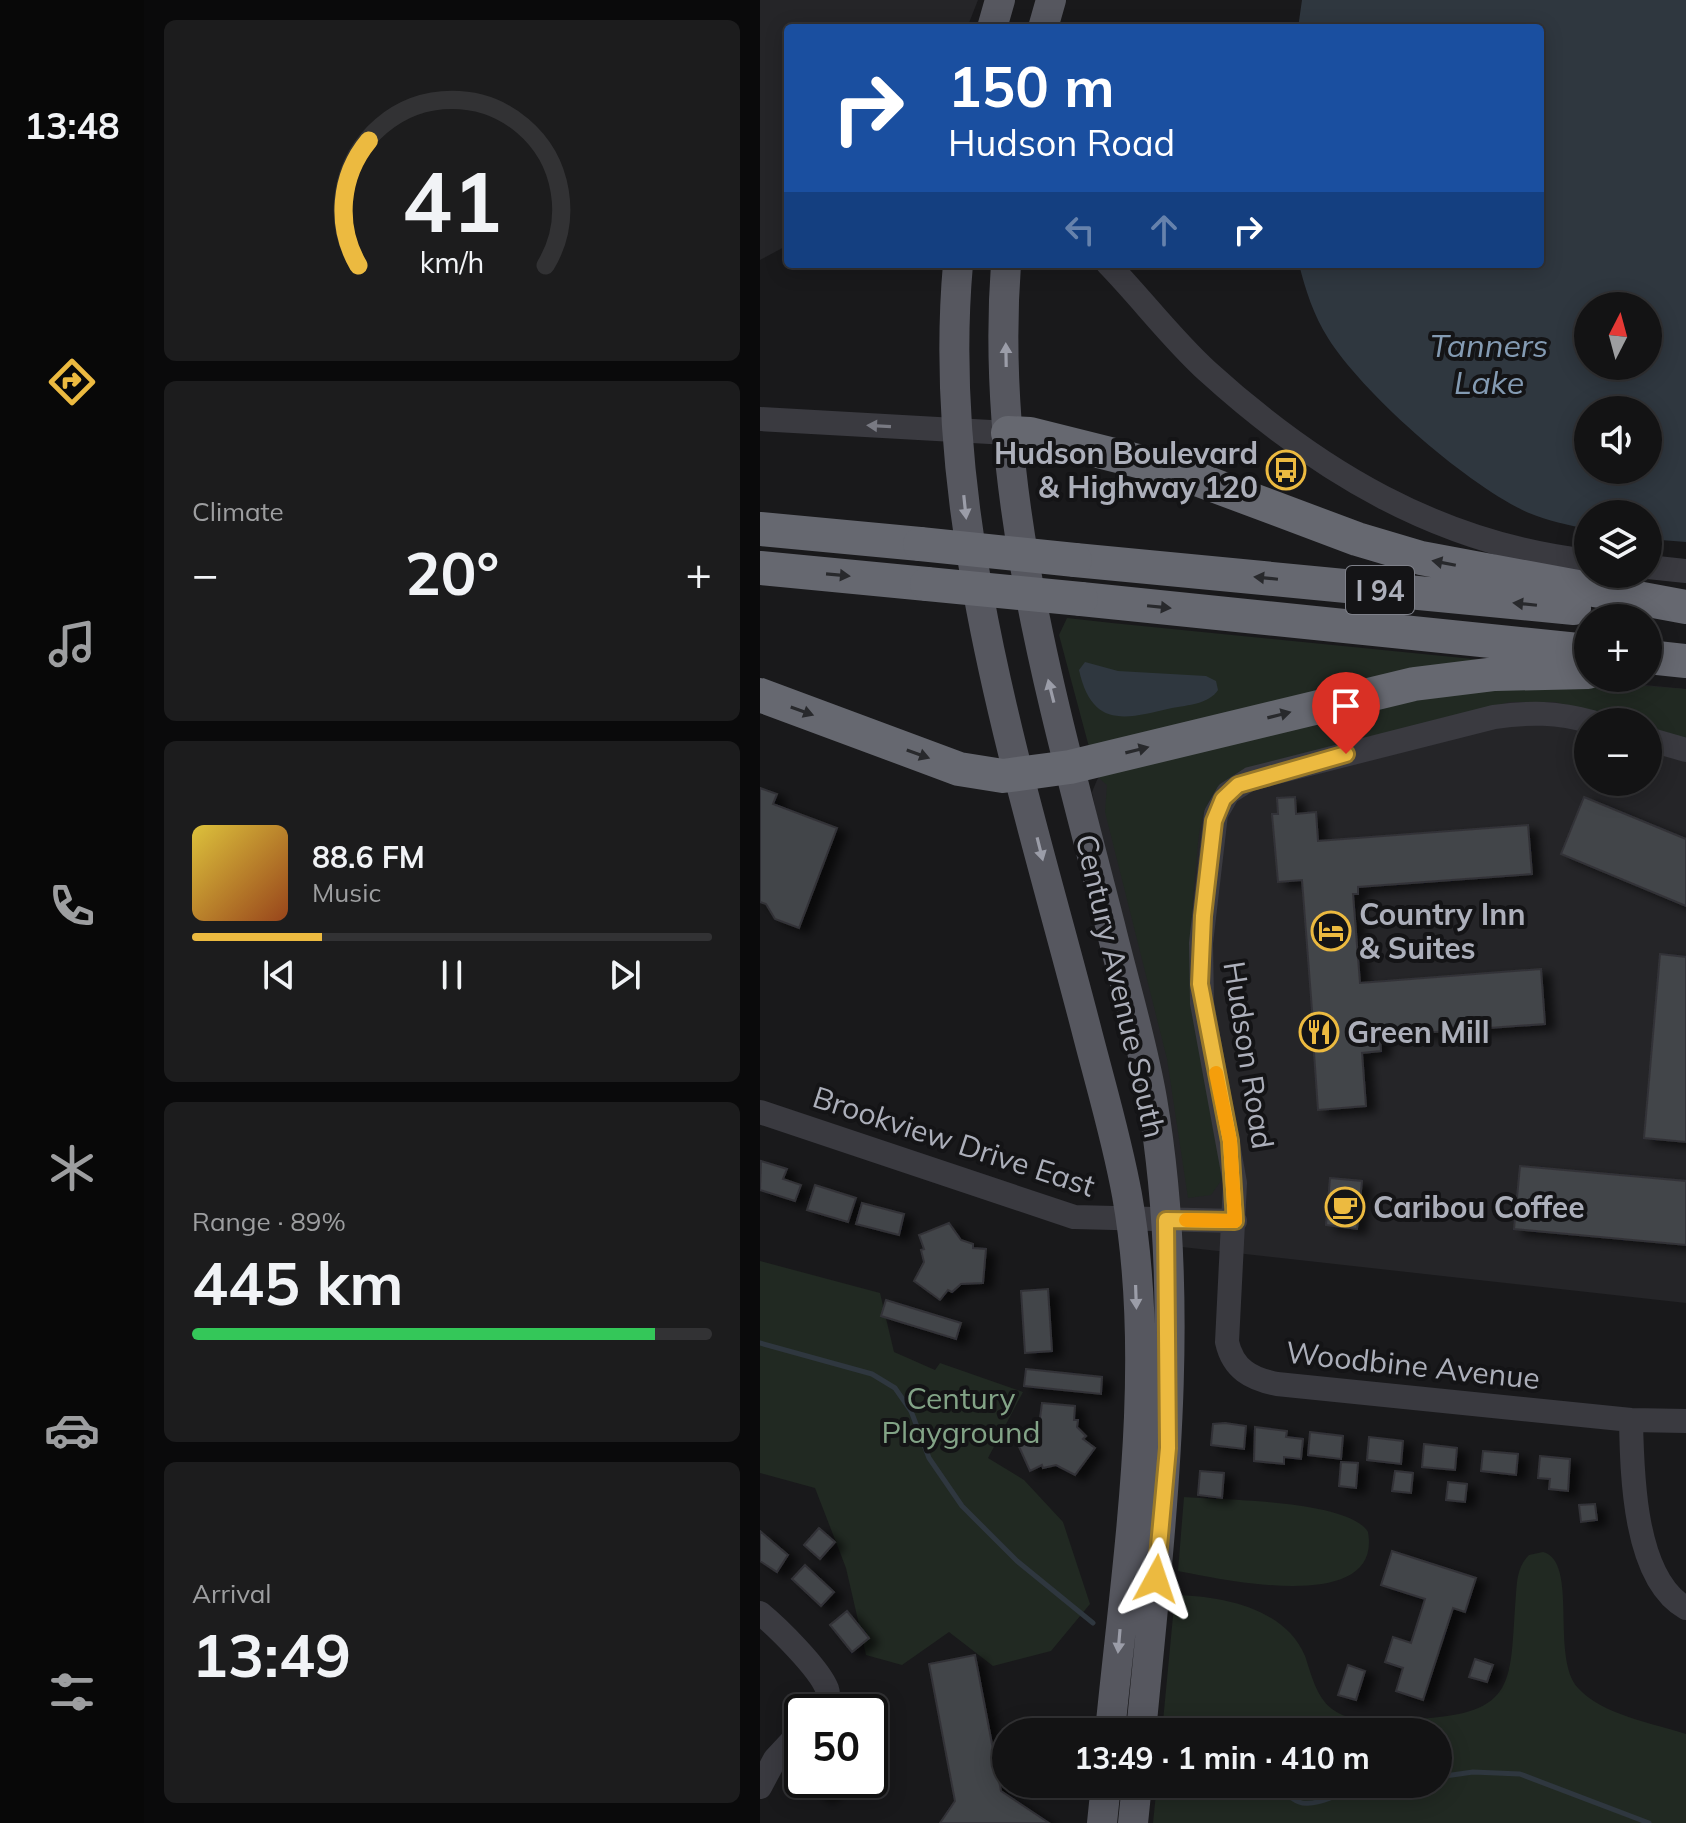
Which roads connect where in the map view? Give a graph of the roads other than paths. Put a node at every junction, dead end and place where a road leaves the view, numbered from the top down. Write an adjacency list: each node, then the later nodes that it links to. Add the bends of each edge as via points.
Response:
1 (1002, 0): 3 (main road); 4 (main road)
2 (1051, 0): 5 (main road)
3 (993, 24)
4 (1001, 24)
5 (1044, 24)
6 (958, 268): 10 (main road, Century Avenue South)
7 (1008, 268): 11 (main road, Century Avenue South, one-way to 7)
8 (1112, 268): 13 (street, via 1208,372 1322,464 1401,509 1461,534)
9 (760, 419): 10 (street, one-way to 9)
10 (957, 429): 11 (street); 30 (main road, Century Avenue South, one-way to 30, via 972,567)
11 (1008, 433): 17 (highway, one-way to 11, via 1421,558 1170,469); 29 (main road, Century Avenue South, one-way to 11, via 1025,572)
12 (760, 529): 18 (highway, I 94, one-way to 12, bridge)
13 (1574, 558)
14 (760, 568): 19 (highway, I 94, one-way to 19, bridge)
15 (1662, 568): 16 (street)
16 (1686, 571)
17 (1686, 607)
18 (1686, 619)
19 (1574, 650)
20 (1662, 658): 21 (highway)
21 (1686, 661)
22 (1574, 672): 29 (highway, one-way to 22, via 1414,684 1468,676)
23 (1662, 676): 24 (highway)
24 (1686, 677)
25 (760, 695): 30 (highway, one-way to 30, via 959,769)
26 (1574, 716): 34 (street, Hudson Road, via 1534,711 1494,717 1258,777 1223,799 1212,833 1200,984 1230,1141)
27 (1662, 743): 28 (street)
28 (1686, 750)
29 (1070, 767): 30 (highway); 33 (main road, Century Avenue South, via 1152,1099)
30 (1019, 774): 32 (main road, Century Avenue South, one-way to 32, via 1113,1132)
31 (760, 1112): 32 (street, Brookview Drive East, via 1066,1215)
32 (1130, 1220): 33 (street); 40 (main road, Century Avenue South, one-way to 40, via 1139,1407)
33 (1166, 1220): 34 (street); 41 (main road, Century Avenue South, via 1168,1448)
34 (1235, 1221): 35 (street, Woodbine Avenue, via 1226,1337 1234,1361 1254,1378)
35 (1631, 1420): 36 (street, Woodbine Avenue); 37 (street, via 1648,1561 1665,1592)
36 (1686, 1421)
37 (1686, 1608)
38 (760, 1613): 39 (street, via 778,1628)
39 (826, 1694)
40 (1111, 1718)
41 (1142, 1718)
42 (784, 1749): 43 (street)
43 (760, 1787)
44 (1105, 1798): 46 (main road)
45 (1136, 1798): 47 (main road)
46 (1102, 1823)
47 (1133, 1823)

